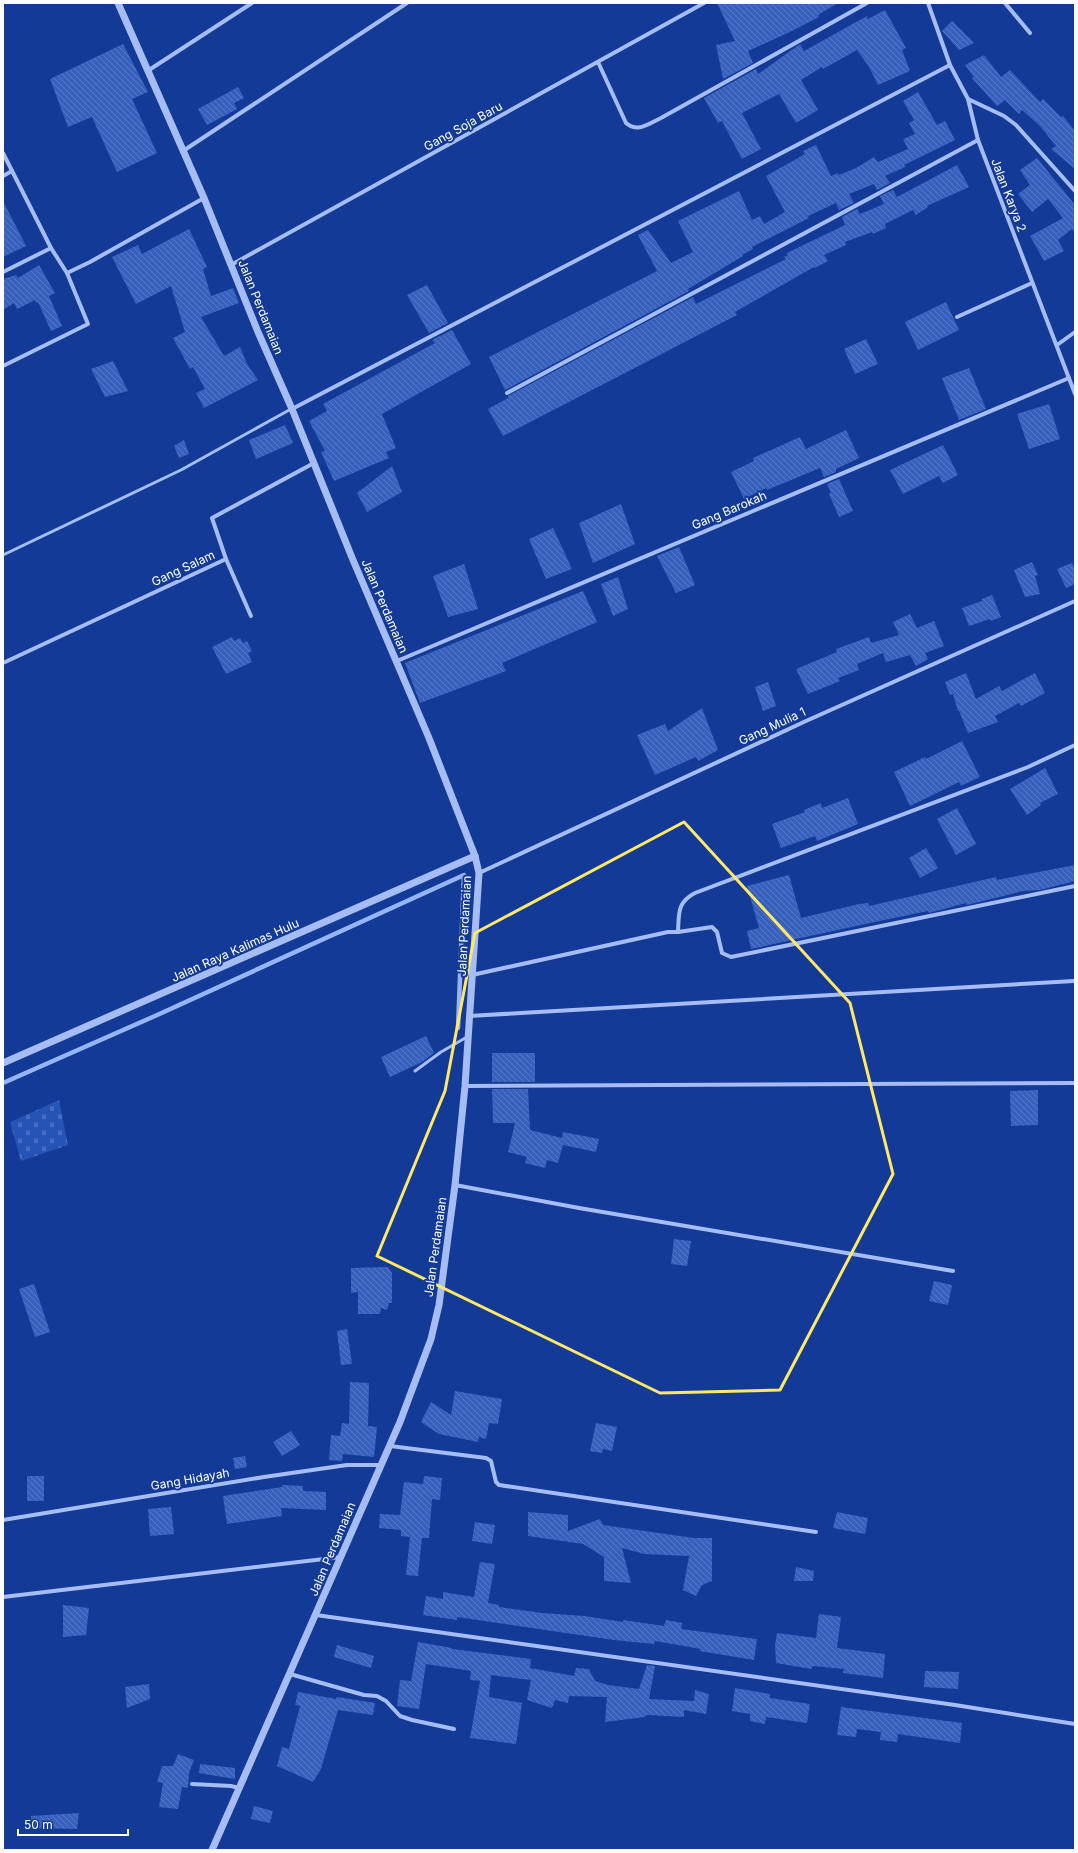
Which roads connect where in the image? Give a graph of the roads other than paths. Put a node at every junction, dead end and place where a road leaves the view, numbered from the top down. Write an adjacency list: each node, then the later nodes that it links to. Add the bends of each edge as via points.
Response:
1 (118, 3): 11 (street, Jalan Perdamaian)
2 (252, 3): 11 (street)
3 (407, 3): 14 (street)
4 (704, 3): 9 (street, Gang Soja Baru)
5 (867, 3): 9 (street, via 661,118 637,128 626,123)
6 (928, 3): 10 (street, Jalan Karya 2)
7 (1005, 3): 8 (street)
8 (1030, 34)
9 (598, 62): 21 (street, Gang Soja Baru)
10 (950, 65): 12 (street, Jalan Karya 2); 32 (street)
11 (149, 70): 14 (street, Jalan Perdamaian)
12 (968, 99): 13 (street, Jalan Karya 2); 18 (street, via 1004,116 1016,125)
13 (978, 140): 24 (street, Jalan Karya 2); 30 (street)
14 (183, 151): 19 (street, Jalan Perdamaian)
15 (3, 153): 16 (street)
16 (12, 171): 17 (street); 20 (street)
17 (3, 176)
18 (1075, 191)
19 (204, 198): 21 (street, Jalan Perdamaian); 23 (street)
20 (51, 248): 22 (street); 23 (street)
21 (232, 266): 32 (street, Jalan Perdamaian)
22 (3, 272)
23 (67, 273): 28 (street, via 88,324)
24 (1032, 283): 25 (street); 27 (street, Jalan Karya 2)
25 (956, 317)
26 (1075, 332): 27 (street)
27 (1057, 345): 29 (street, Jalan Karya 2)
28 (3, 366)
29 (1069, 378): 31 (street, Jalan Karya 2); 38 (street, Gang Barokah)
30 (507, 393)
31 (1075, 394)
32 (292, 409): 33 (street, Jalan Perdamaian); 34 (lane, via 181,470)
33 (315, 463): 35 (street, Gang Salam, via 212,518); 38 (street, Jalan Perdamaian, via 353,560)
34 (3, 555)
35 (226, 559): 37 (street); 39 (street, Gang Salam)
36 (1075, 602): 42 (street, Gang Mulia 1, via 806,721)
37 (251, 616)
38 (397, 661): 41 (street, Jalan Perdamaian)
39 (3, 663)
40 (1075, 745): 44 (street, via 1028,767 695,893 682,903 678,914)
41 (475, 856): 42 (street, Jalan Perdamaian); 49 (street, Jalan Raya Kalimas Hulu)
42 (479, 873): 45 (street, Jalan Perdamaian)
43 (1075, 886): 44 (street, via 731,957 722,953 717,932 712,927)
44 (678, 932): 45 (street, via 668,932)
45 (472, 975): 47 (street, Jalan Perdamaian)
46 (1074, 981): 47 (street)
47 (469, 1016): 48 (street, Jalan Perdamaian)
48 (467, 1037): 50 (lane, via 441,1052); 52 (street, Jalan Perdamaian)
49 (3, 1063)
50 (415, 1072)
51 (1075, 1083): 52 (street)
52 (465, 1086): 53 (street, Jalan Perdamaian)
53 (454, 1185): 54 (street); 55 (street, Jalan Perdamaian, via 435,1322 424,1359)
54 (953, 1271)
55 (390, 1446): 56 (street, Jalan Perdamaian); 58 (street, via 486,1458 491,1461 499,1485)
56 (381, 1465): 57 (street, Gang Hidayah, via 347,1465 264,1476); 59 (street, Jalan Perdamaian)
57 (3, 1520)
58 (816, 1532)
59 (341, 1557): 60 (street); 61 (street, Jalan Perdamaian)
60 (3, 1597)
61 (316, 1615): 62 (street, Jalan Perdamaian); 63 (street)
62 (290, 1674): 64 (street, via 364,1695 377,1696 386,1701 400,1716); 66 (street, Jalan Perdamaian)
63 (1075, 1724)
64 (454, 1729)
65 (192, 1784): 66 (street)
66 (239, 1788): 67 (street, Jalan Perdamaian)
67 (212, 1850)

